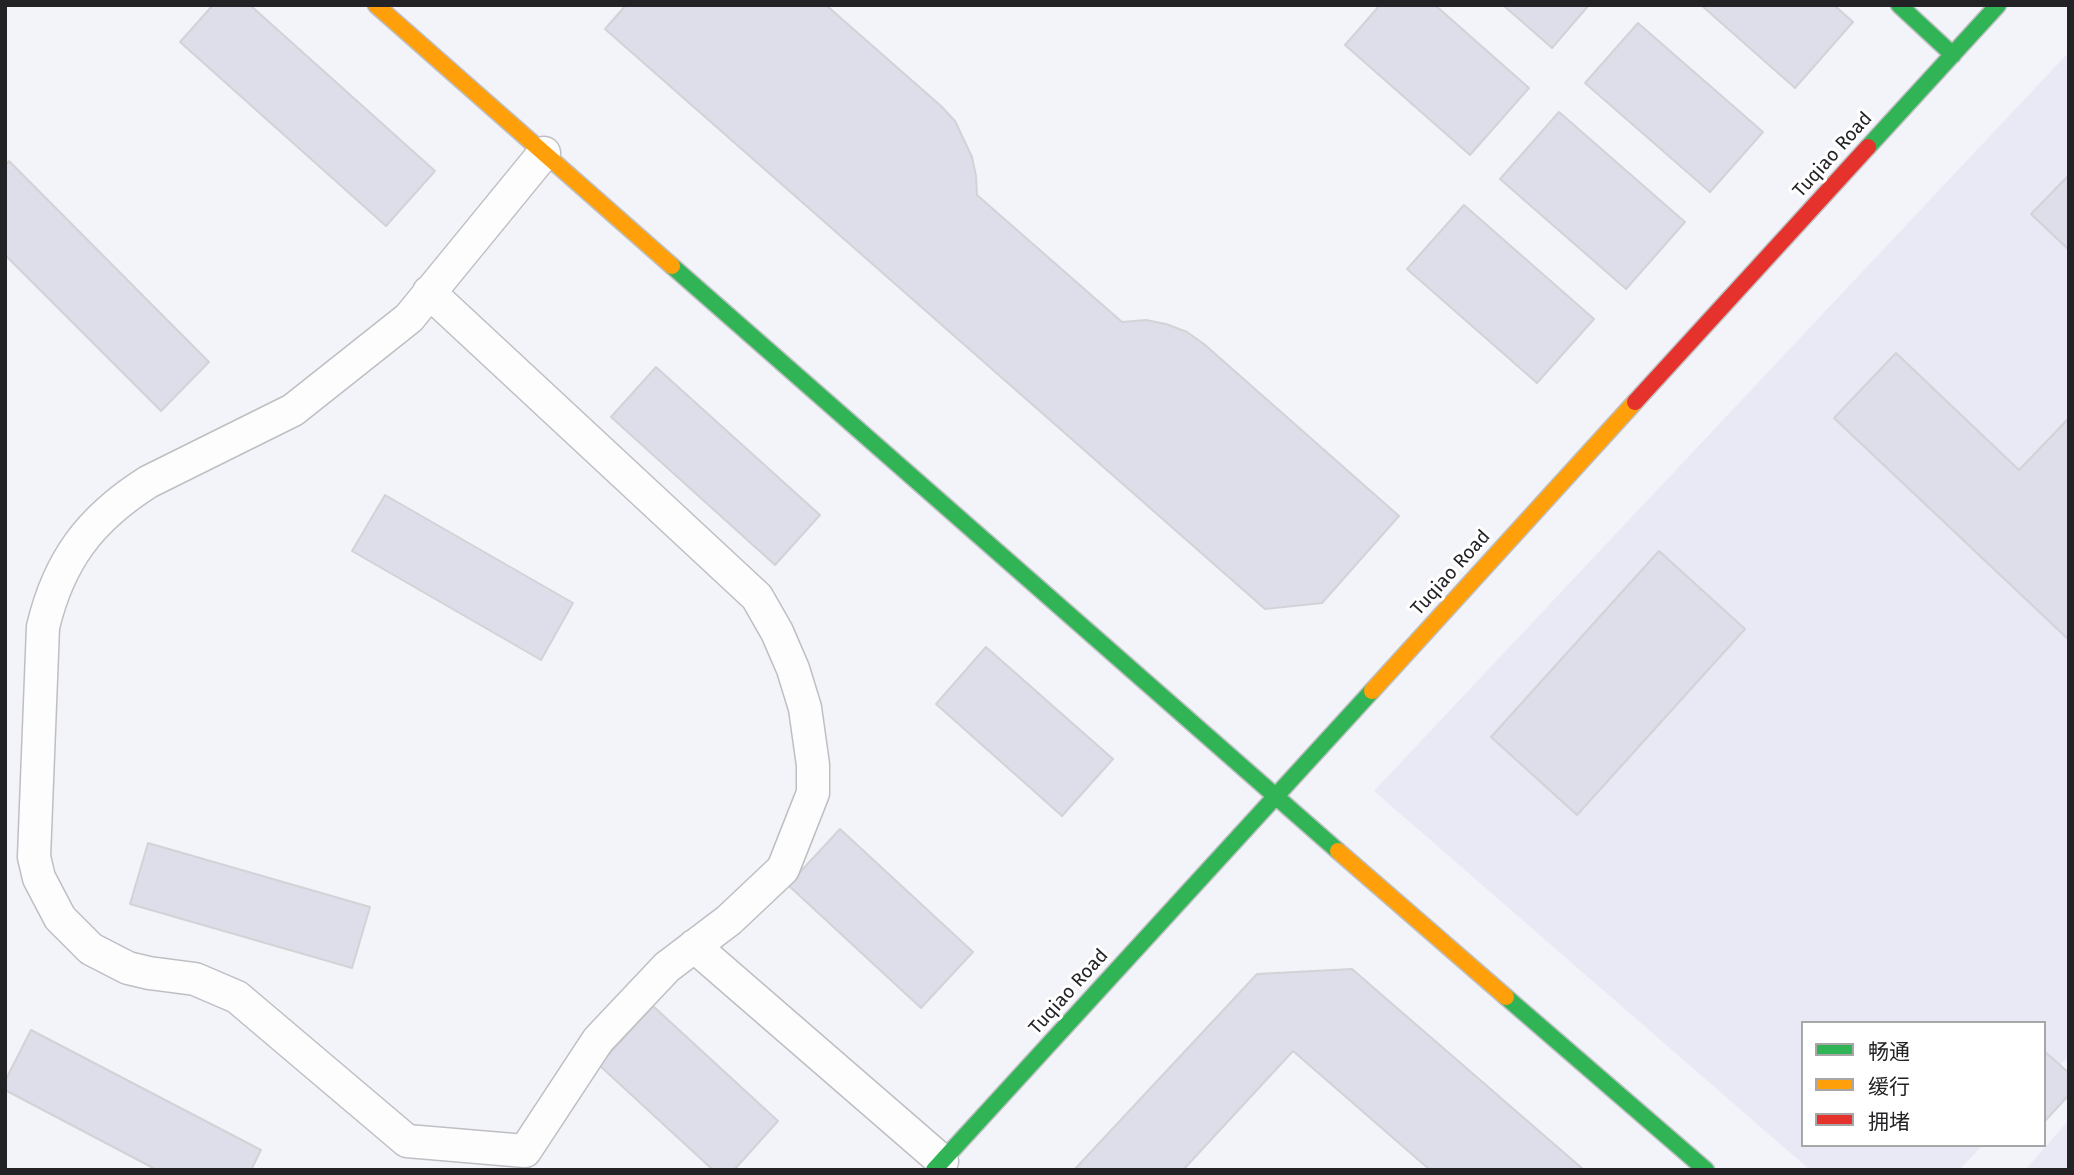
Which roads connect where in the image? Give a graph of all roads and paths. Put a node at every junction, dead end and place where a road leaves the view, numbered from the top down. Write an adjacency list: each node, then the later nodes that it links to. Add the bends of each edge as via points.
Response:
1 (376, 5): 5 (street)
2 (1899, 5): 4 (street)
3 (1998, 5): 4 (street, Tuqiao Road)
4 (1953, 55): 7 (street, Tuqiao Road)
5 (544, 153): 6 (street); 7 (street)
6 (429, 292): 8 (street, via 757,597 793,669 810,736 813,793 783,869); 8 (street, via 408,318 293,410 126,496 88,531 72,553 49,601 43,627 34,856 39,878 60,918 91,949 128,968 195,979 237,997 407,1142 525,1151 598,1040 667,967)
7 (1275, 797): 9 (street, Tuqiao Road); 10 (street)
8 (694, 946): 9 (street)
9 (938, 1165)
10 (1706, 1170)

